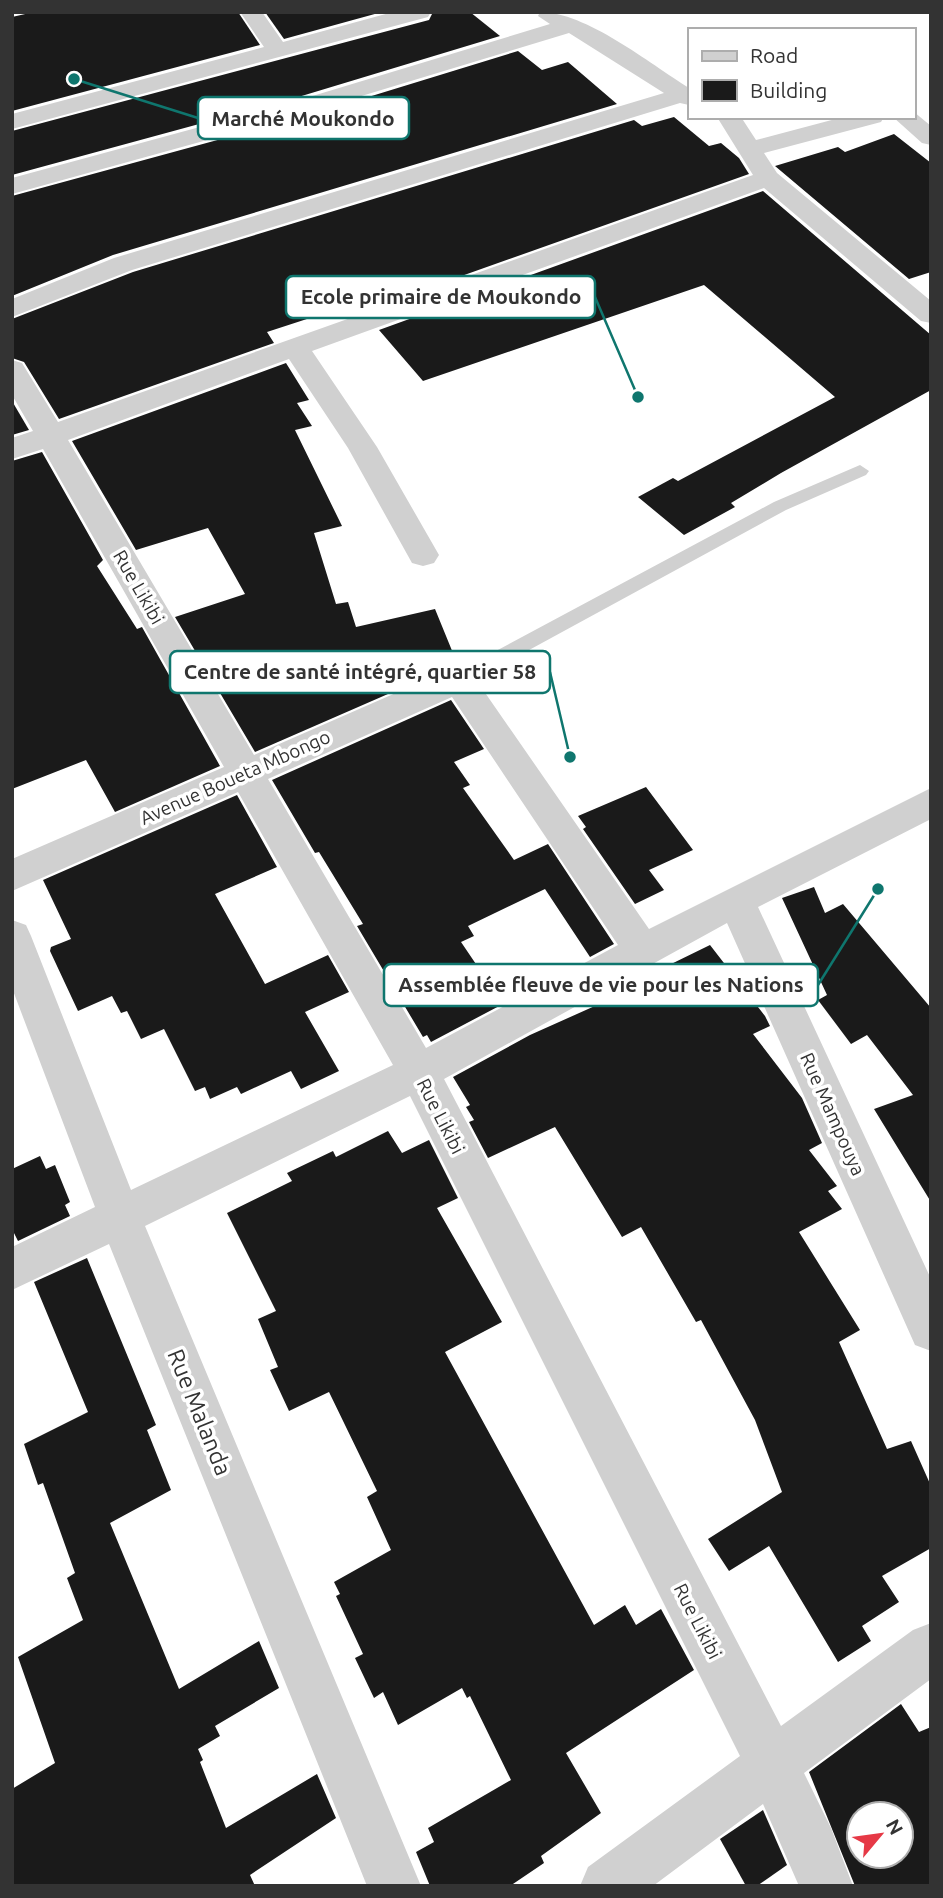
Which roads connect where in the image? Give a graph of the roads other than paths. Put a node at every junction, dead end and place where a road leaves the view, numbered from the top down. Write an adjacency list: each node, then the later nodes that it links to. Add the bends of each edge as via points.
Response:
1 (251, 12): 5 (street)
2 (420, 12): 5 (street)
3 (541, 12): 4 (street)
4 (572, 25): 6 (street); 14 (street, via 304,106)
5 (278, 51): 10 (street)
6 (685, 97): 15 (street, via 123,264)
7 (915, 111): 11 (street)
8 (730, 119): 12 (street)
9 (864, 119): 12 (street)
10 (12, 122)
11 (931, 138)
12 (751, 149): 13 (street)
13 (768, 178): 16 (street); 17 (street)
14 (12, 186)
15 (12, 309)
16 (931, 315)
17 (296, 348): 19 (street); 22 (street, via 362,447)
18 (12, 369): 19 (street, Rue Likibi)
19 (50, 435): 20 (street); 24 (street, Rue Likibi)
20 (12, 449)
21 (860, 471): 23 (lane, via 780,506)
22 (423, 555)
23 (458, 680): 24 (street, Avenue Boueta Mbongo); 29 (street)
24 (247, 771): 26 (street, Avenue Boueta Mbongo); 30 (street, Rue Likibi)
25 (927, 811): 27 (street)
26 (12, 876)
27 (736, 900): 29 (street); 33 (street, Rue Mampouya)
28 (12, 936): 31 (street, Rue Malanda)
29 (642, 950): 30 (street)
30 (419, 1072): 31 (street); 35 (street, Rue Likibi)
31 (120, 1217): 32 (street); 36 (street, Rue Malanda)
32 (12, 1269)
33 (931, 1329)
34 (931, 1648): 35 (street)
35 (772, 1764): 37 (street); 38 (street, Rue Likibi)
36 (394, 1886)
37 (607, 1886)
38 (826, 1886)

